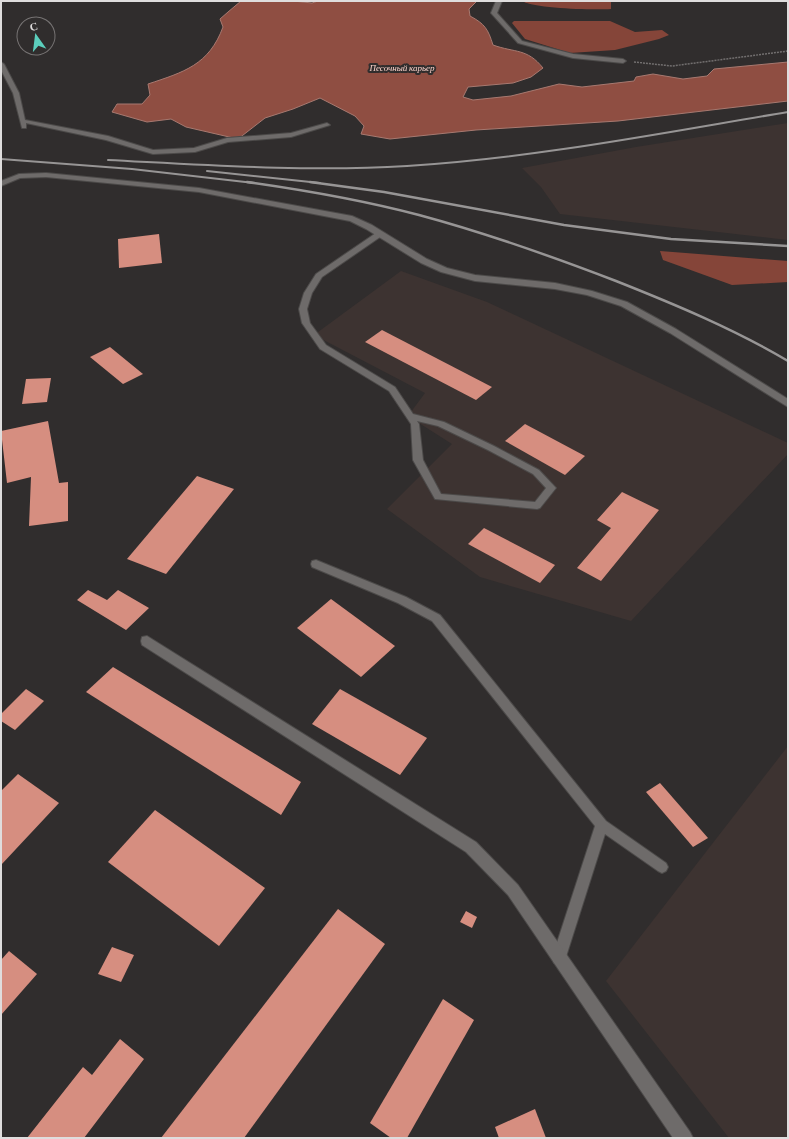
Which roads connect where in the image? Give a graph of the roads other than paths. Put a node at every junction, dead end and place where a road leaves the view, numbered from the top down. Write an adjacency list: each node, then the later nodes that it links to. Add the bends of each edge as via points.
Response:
1 (498, 1): 2 (lane, via 494,13 520,42 573,56)
2 (623, 61)
3 (1, 64): 4 (lane, via 16,93)
4 (23, 121): 5 (lane, via 108,138 153,152 195,150 227,140 291,135); 6 (lane)
5 (326, 125)
6 (25, 129)
7 (1, 184): 8 (street, via 18,176 46,174 199,190 352,219)
8 (379, 235): 9 (street, via 444,270 475,278 554,286 624,304 673,331); 10 (lane, via 319,276 308,293 303,309 306,323 323,347 392,389)
9 (788, 404)
10 (409, 416): 10 (lane, via 415,424 418,460 438,497 537,506 551,488 536,472 491,448 441,424)
11 (316, 564): 13 (lane, via 402,600 436,618)
12 (147, 641): 15 (street, via 471,847 513,890)
13 (602, 825): 14 (lane); 15 (lane)
14 (662, 867)
15 (559, 958): 16 (street)
16 (684, 1138)

